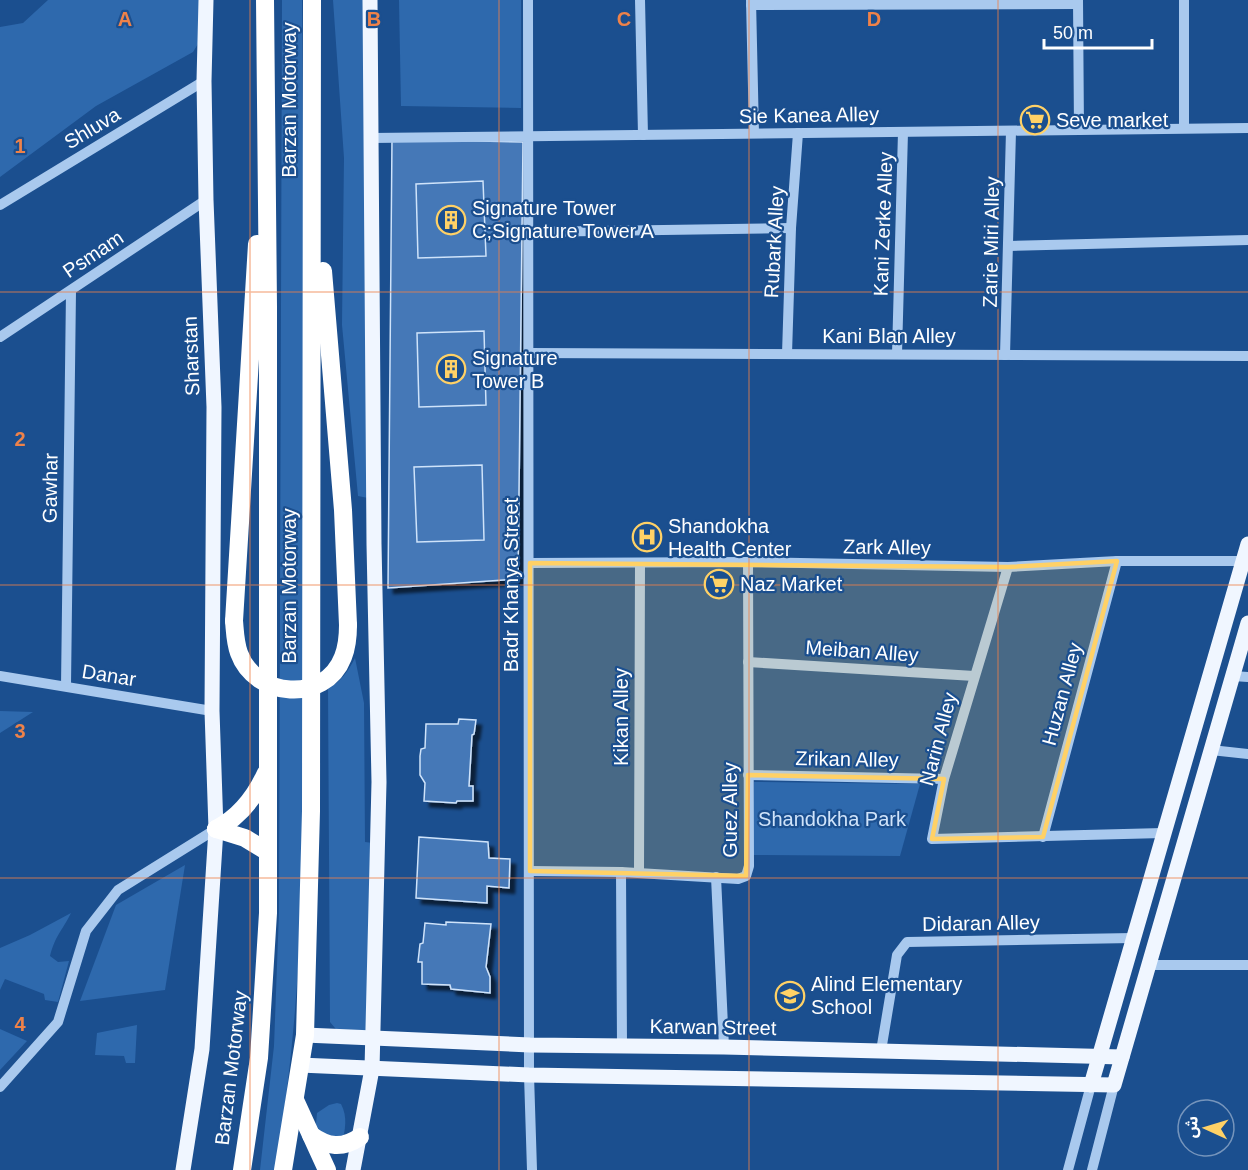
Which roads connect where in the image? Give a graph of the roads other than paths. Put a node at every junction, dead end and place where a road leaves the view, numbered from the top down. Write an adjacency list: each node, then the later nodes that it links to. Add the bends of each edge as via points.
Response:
1 (206, 0): 10 (main road, Sharstan)
2 (266, 0): 12 (highway, Barzan Motorway)
3 (312, 0): 11 (highway, Barzan Motorway)
4 (370, 0): 22 (main road)
5 (528, 0): 21 (street, Badr Khanya Street)
6 (640, 0): 20 (street)
7 (1184, 0): 13 (street)
8 (1078, 2): 9 (street); 16 (street)
9 (751, 3): 18 (street)
10 (204, 81): 23 (main road, Sharstan); 24 (street, Shluva)
11 (312, 123): 12 (highway, bridge, via 343,510 348,640 343,659 331,675 315,686 297,691 262,682 247,669 239,654 234,621); 66 (highway, Barzan Motorway, via 312,799)
12 (266, 125): 52 (highway, Barzan Motorway)
13 (1184, 128): 14 (street, Sie Kanea Alley); 16 (street, Sie Kanea Alley)
14 (1248, 128)
15 (1011, 130): 16 (street, Sie Kanea Alley); 17 (street, Sie Kanea Alley); 28 (street, Zarie Miri Alley)
16 (1079, 130)
17 (903, 132): 19 (street, Sie Kanea Alley); 33 (street, Kani Zerke Alley)
18 (754, 133): 19 (street, Sie Kanea Alley); 20 (street, Sie Kanea Alley)
19 (798, 133): 25 (street, Rubark Alley)
20 (643, 135): 21 (street, Sie Kanea Alley)
21 (528, 136): 22 (street, Sie Kanea Alley); 26 (street, Badr Khanya Street)
22 (371, 138): 67 (main road, via 379,782)
23 (206, 200): 29 (street, Psmam); 49 (main road, Sharstan, via 214,407)
24 (0, 205)
25 (791, 228): 26 (street); 32 (street, Rubark Alley)
26 (529, 232): 31 (street, Badr Khanya Street)
27 (1248, 240): 28 (street)
28 (1009, 246): 34 (street, Zarie Miri Alley)
29 (71, 291): 30 (street, Psmam); 48 (street, Gawhar)
30 (0, 337)
31 (529, 353): 32 (street, Kani Blan Alley); 40 (street, Badr Khanya Street)
32 (787, 354): 33 (street, Kani Blan Alley)
33 (897, 354): 34 (street, Kani Blan Alley)
34 (1005, 355): 35 (street, Kani Blan Alley)
35 (1248, 356)
36 (1248, 544): 38 (main road)
37 (1117, 561): 38 (street, Zark Alley); 42 (street, Zark Alley); 57 (street, Huzan Alley)
38 (1244, 561): 56 (main road)
39 (748, 562): 41 (street, Zark Alley); 42 (street, Zark Alley); 44 (street, Guez Alley)
40 (530, 563): 41 (street, Zark Alley); 59 (street, Badr Khanya Street)
41 (640, 563): 61 (street, Kikan Alley)
42 (1008, 567): 46 (street, Narin Alley)
43 (1248, 623): 47 (main road)
44 (748, 662): 46 (street, Meiban Alley); 53 (street, Guez Alley)
45 (0, 676): 48 (street, Danar)
46 (974, 676): 54 (street, Narin Alley)
47 (1240, 676): 50 (main road)
48 (66, 686): 49 (street, Danar)
49 (212, 711): 55 (main road, Sharstan)
50 (1211, 750): 51 (street); 64 (main road)
51 (1248, 754)
52 (268, 768): 55 (highway, via 240,814); 58 (highway, Barzan Motorway)
53 (748, 775): 54 (street, Zrikan Alley); 62 (street, Guez Alley, via 746,876)
54 (944, 779): 57 (street, Narin Alley, via 932,839)
55 (216, 829): 58 (highway, via 232,832); 79 (street, via 118,890 86,931 58,1022); 83 (main road, Sharstan, via 202,1049)
56 (1163, 834): 57 (street, Narin Alley); 63 (main road)
57 (1043, 837)
58 (268, 852): 84 (highway, Barzan Motorway, via 259,1058)
59 (530, 871): 60 (street, Guez Alley); 68 (street, Badr Khanya Street)
60 (621, 872): 61 (street, Guez Alley); 69 (street)
61 (639, 872): 62 (street, Guez Alley)
62 (716, 878): 70 (street)
63 (1133, 938): 71 (street, Didaran Alley, via 907,942 897,955); 72 (main road)
64 (1149, 965): 65 (street); 73 (main road)
65 (1248, 965)
66 (305, 1035): 67 (main road, Karwan Street); 74 (highway, Barzan Motorway)
67 (374, 1038): 68 (main road, Karwan Street); 75 (main road)
68 (530, 1045): 69 (main road, Karwan Street); 76 (street, Badr Khanya Street)
69 (622, 1047): 70 (main road, Karwan Street)
70 (724, 1047): 71 (main road, Karwan Street)
71 (881, 1051): 72 (main road, Karwan Street)
72 (1099, 1056): 73 (main road, Karwan Street); 77 (main road)
73 (1122, 1057): 78 (main road)
74 (300, 1065): 75 (main road); 80 (highway, Barzan Motorway)
75 (372, 1069): 76 (main road); 82 (main road)
76 (530, 1075): 77 (main road); 88 (street, Badr Khanya Street)
77 (1091, 1085): 78 (main road); 89 (street)
78 (1114, 1085): 90 (street)
79 (0, 1087)
80 (295, 1100): 81 (highway); 85 (highway, Barzan Motorway)
81 (311, 1135): 82 (highway, via 340,1146); 86 (highway)
82 (360, 1137): 87 (main road)
83 (183, 1170)
84 (242, 1170)
85 (284, 1170)
86 (327, 1170)
87 (354, 1170)
88 (532, 1170)
89 (1068, 1170)
90 (1092, 1170)

